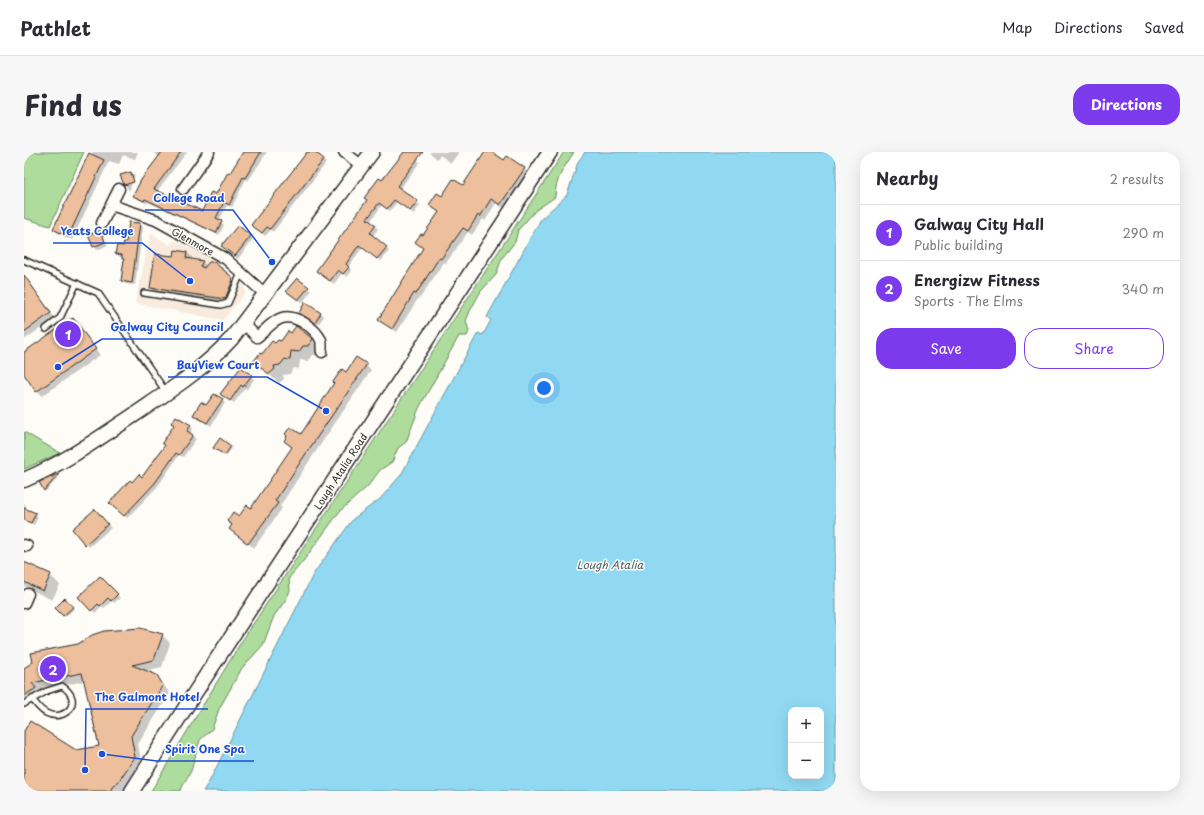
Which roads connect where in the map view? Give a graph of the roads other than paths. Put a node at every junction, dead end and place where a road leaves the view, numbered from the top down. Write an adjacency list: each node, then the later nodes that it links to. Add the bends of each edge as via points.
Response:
1 (209, 152): 7 (street)
2 (344, 152): 5 (street)
3 (372, 152): 5 (street)
4 (550, 152): 22 (street, Lough Atalia Road)
5 (362, 166): 14 (street)
6 (119, 189): 8 (street)
7 (183, 189)
8 (111, 205): 9 (street); 11 (street, Glenmore, via 156,220 226,259)
9 (102, 223)
10 (24, 260): 12 (lane)
11 (241, 273): 13 (lane, via 228,303 221,305); 14 (street, Glenmore)
12 (77, 283): 16 (lane, via 60,318); 18 (lane, via 98,293)
13 (144, 293)
14 (265, 294): 15 (street)
15 (243, 323): 17 (street, via 257,337 273,322 289,317 314,332 321,340); 18 (street, via 211,359)
16 (46, 329)
17 (322, 352)
18 (166, 393): 19 (street, via 66,460)
19 (24, 480)
20 (32, 699): 20 (lane, via 47,690 62,686 70,691 72,706 67,712 52,715 45,713); 21 (lane)
21 (24, 704)
22 (132, 791)

